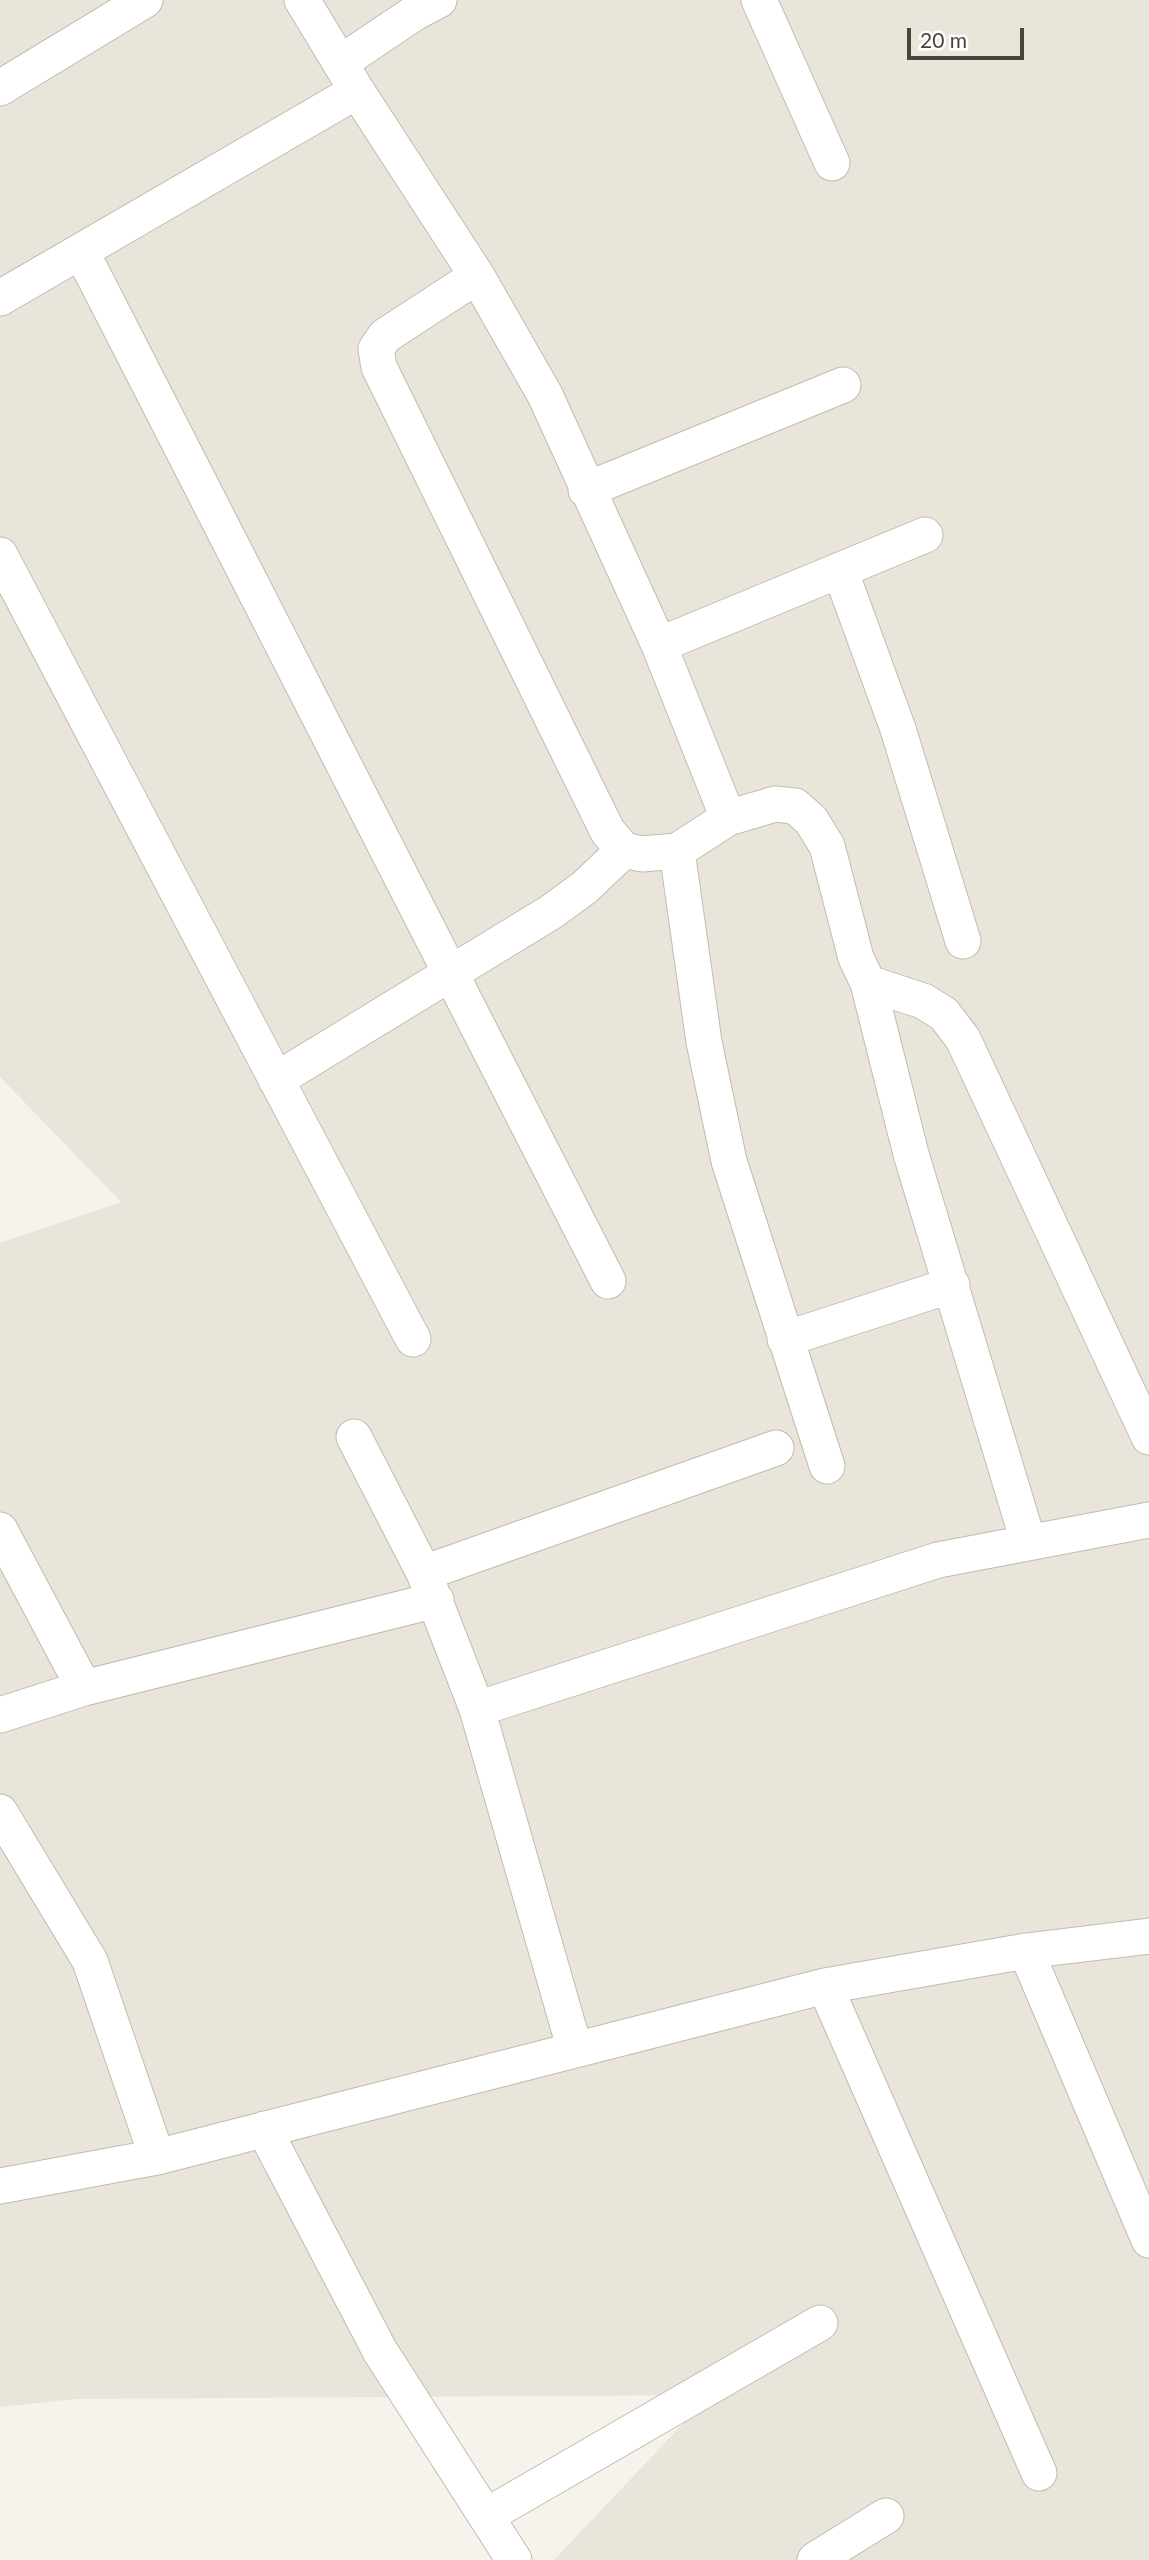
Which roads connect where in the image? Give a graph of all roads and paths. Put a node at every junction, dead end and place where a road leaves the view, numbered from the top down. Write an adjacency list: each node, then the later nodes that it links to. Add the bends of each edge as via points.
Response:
1 (145, 0): 6 (street)
2 (302, 0): 5 (street)
3 (439, 0): 5 (street, via 416,12)
4 (759, 0): 7 (street)
5 (349, 77): 8 (street); 9 (street)
6 (0, 89)
7 (832, 163)
8 (81, 251): 10 (street); 21 (street)
9 (477, 276): 12 (street, via 545,395); 18 (street, via 385,336 376,349 379,367 608,832)
10 (0, 298)
11 (843, 385): 12 (street)
12 (586, 490): 16 (street)
13 (925, 535): 15 (street)
14 (0, 555): 23 (street)
15 (840, 570): 16 (street); 20 (street, via 898,729)
16 (659, 645): 17 (street)
17 (727, 818): 19 (street); 22 (street, via 775,804 795,806 811,820 827,846 856,958)
18 (624, 850): 19 (street, via 642,854); 21 (street, via 551,912)
19 (677, 851): 27 (street, via 704,1042 729,1161)
20 (963, 942)
21 (451, 974): 23 (street); 24 (street)
22 (868, 983): 25 (street, via 911,1154); 29 (street, via 923,1001 944,1014 963,1040)
23 (276, 1080): 26 (street)
24 (608, 1280)
25 (952, 1286): 27 (street); 34 (street)
26 (413, 1339)
27 (785, 1339): 31 (street)
28 (355, 1437): 35 (street)
29 (1149, 1437)
30 (776, 1448): 35 (street)
31 (827, 1466)
32 (1149, 1520): 34 (street)
33 (0, 1530): 36 (street)
34 (1028, 1541): 37 (street, via 938,1560)
35 (430, 1587): 36 (street); 37 (street)
36 (85, 1688): 38 (street)
37 (477, 1709): 43 (street)
38 (0, 1715)
39 (0, 1812): 45 (street, via 90,1961)
40 (1149, 1936): 41 (street)
41 (1026, 1951): 42 (street); 47 (street)
42 (825, 1986): 43 (street); 49 (street)
43 (575, 2050): 44 (street)
44 (264, 2129): 45 (street); 50 (street, via 380,2351)
45 (156, 2157): 46 (street)
46 (0, 2186)
47 (1149, 2240)
48 (820, 2323): 50 (street)
49 (1039, 2473)
50 (485, 2516): 52 (street)
51 (886, 2516): 53 (street)
52 (514, 2560)
53 (815, 2560)

